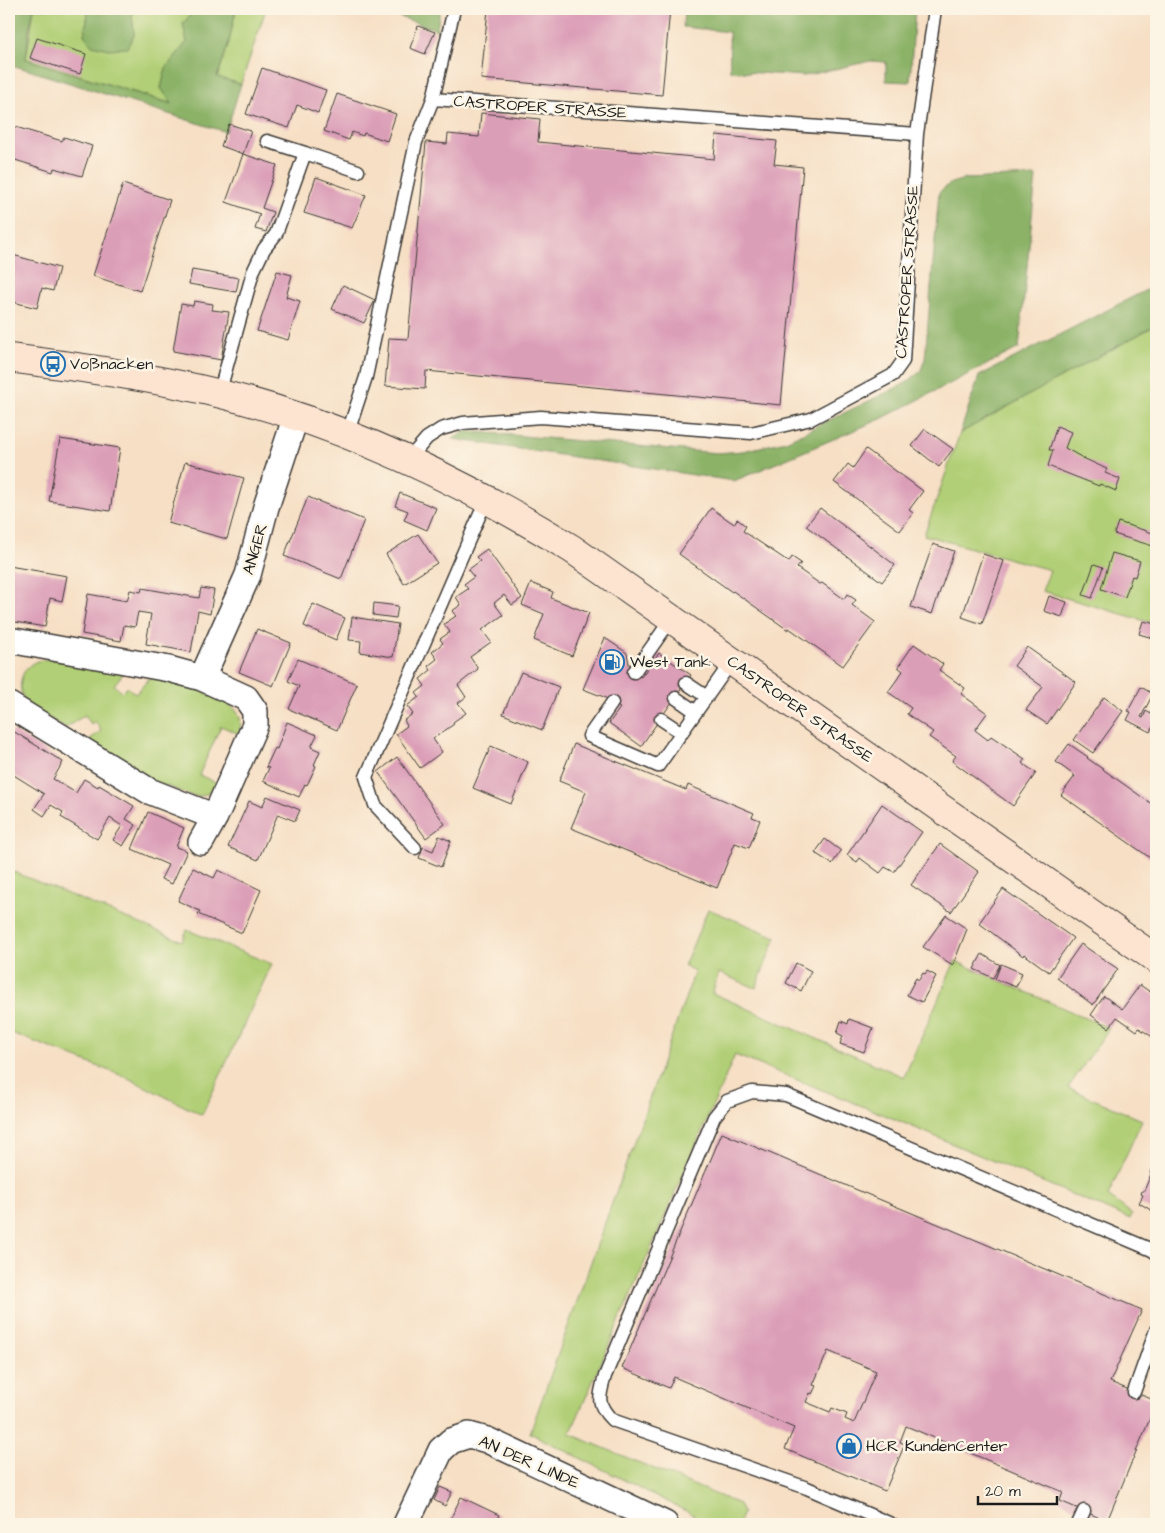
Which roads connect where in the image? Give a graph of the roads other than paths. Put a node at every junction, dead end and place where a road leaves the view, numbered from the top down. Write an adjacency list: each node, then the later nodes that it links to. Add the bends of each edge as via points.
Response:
1 (454, 9): 3 (lane, CASTROPER STRASSE)
2 (935, 9): 4 (lane, CASTROPER STRASSE)
3 (433, 99): 4 (lane, CASTROPER STRASSE); 11 (lane, CASTROPER STRASSE, via 416,142 366,377)
4 (917, 134): 12 (lane, CASTROPER STRASSE, via 903,361 893,375 811,419 751,433 541,417 497,420 441,428 427,438)
5 (267, 140): 6 (lane)
6 (305, 153): 7 (lane); 9 (lane, via 276,234 253,272)
7 (358, 171)
8 (9, 358): 9 (main road, CASTROPER STRASSE, via 132,375)
9 (219, 394): 10 (main road, CASTROPER STRASSE)
10 (296, 416): 11 (main road, CASTROPER STRASSE); 18 (street, ANGER, via 248,575)
11 (347, 435): 12 (main road, CASTROPER STRASSE)
12 (408, 460): 13 (main road, CASTROPER STRASSE)
13 (487, 498): 14 (main road, CASTROPER STRASSE, via 572,549); 29 (lane, via 366,777 375,805)
14 (672, 618): 16 (main road, CASTROPER STRASSE); 17 (lane, via 650,657)
15 (9, 642): 18 (street, via 170,669)
16 (732, 661): 20 (lane); 30 (main road, CASTROPER STRASSE)
17 (637, 672)
18 (202, 678): 27 (street, via 246,698 255,711 255,725)
19 (686, 683): 20 (lane)
20 (706, 697): 24 (lane)
21 (676, 698): 24 (lane)
22 (612, 703): 26 (lane, via 589,736 658,766)
23 (9, 706): 27 (street, via 148,790)
24 (696, 712): 26 (lane)
25 (661, 719): 26 (lane)
26 (682, 733)
27 (215, 817): 28 (street)
28 (201, 842)
29 (415, 848)
30 (1156, 959)
31 (1156, 1253): 37 (lane, via 786,1095 752,1092 727,1101 714,1117 604,1376 598,1398 603,1411 612,1420 807,1488)
32 (1156, 1330): 33 (lane)
33 (1134, 1392)
34 (1084, 1511): 38 (lane)
35 (406, 1524): 36 (street, AN DER LINDE, via 441,1450 451,1441 469,1435 488,1440)
36 (665, 1524)
37 (891, 1524)
38 (1078, 1524)

